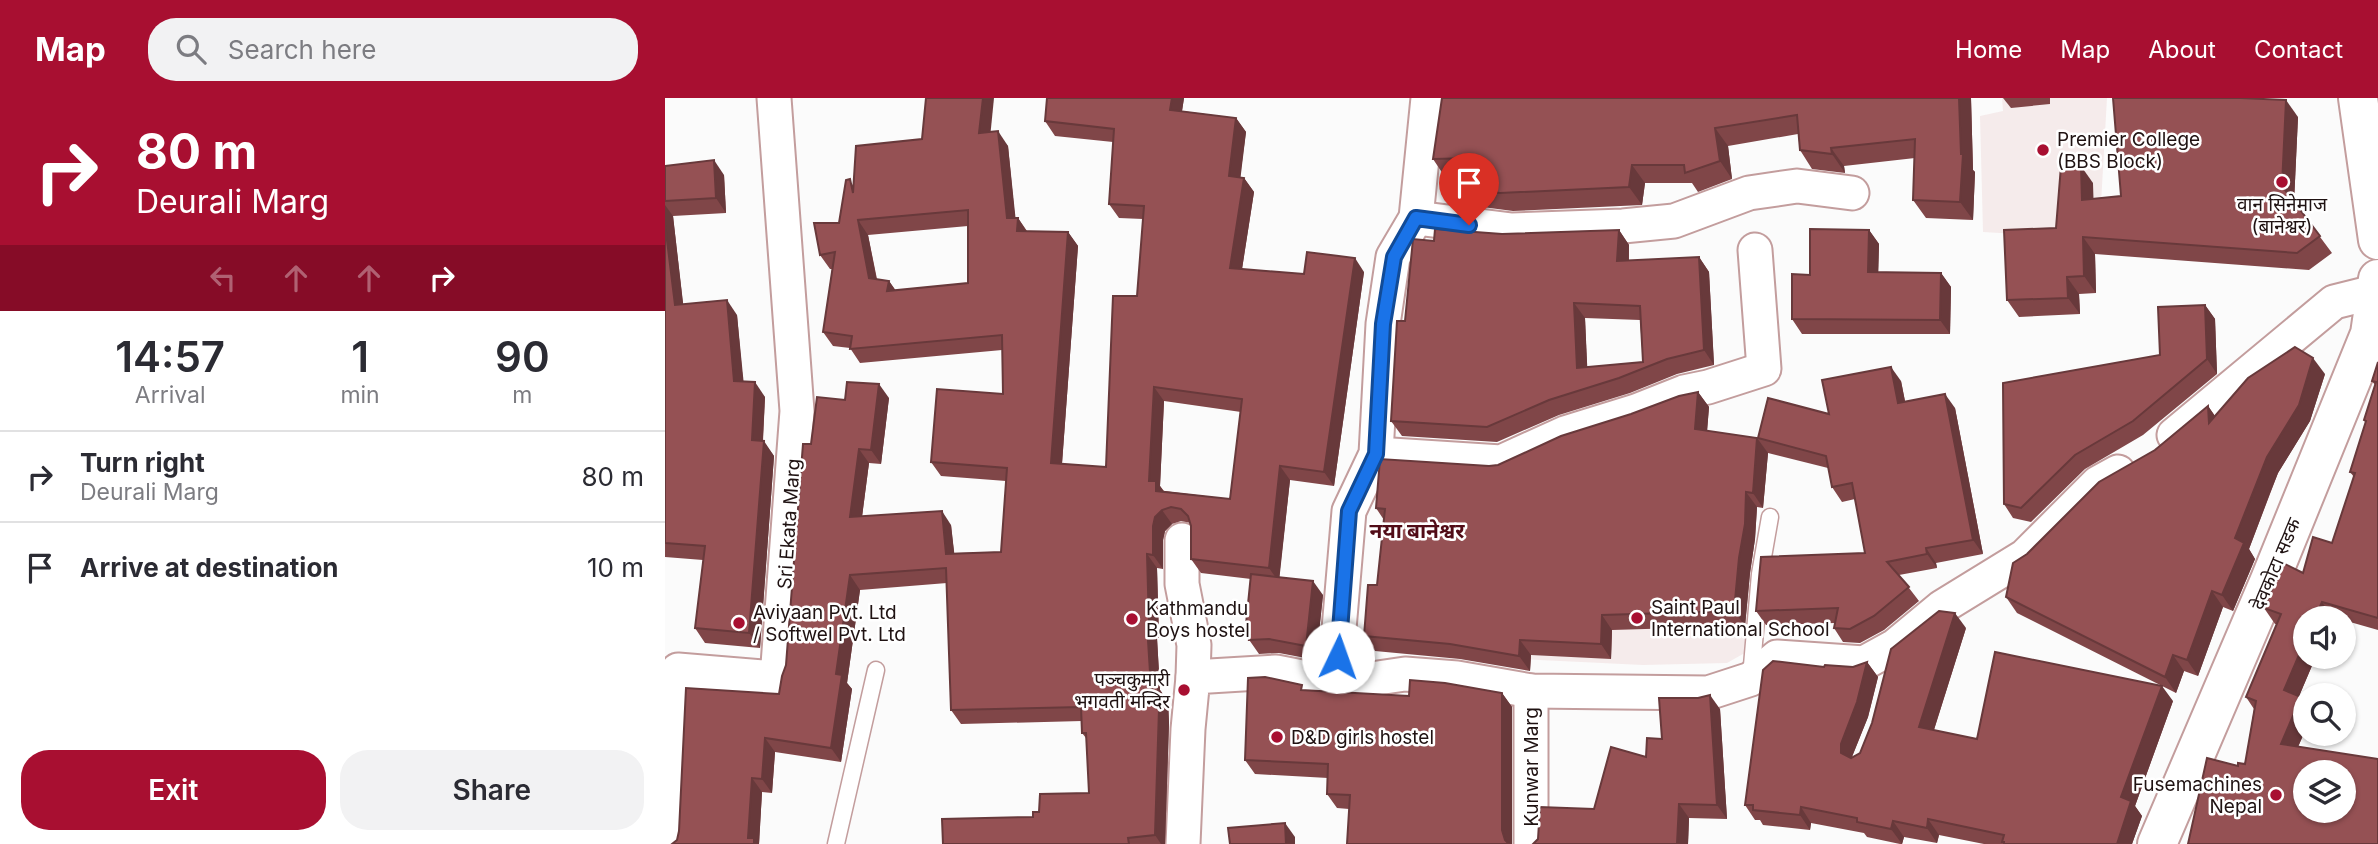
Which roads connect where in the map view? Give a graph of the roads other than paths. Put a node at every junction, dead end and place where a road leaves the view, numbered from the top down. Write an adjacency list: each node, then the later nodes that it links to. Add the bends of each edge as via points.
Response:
1 (774, 98): 18 (street, Sri Ekata Marg, via 797,411 777,678 678,670)
2 (1428, 98): 5 (street)
3 (2358, 98): 6 (main road)
4 (1851, 193): 5 (street, via 1797,186 1749,193 1674,221 1623,226 1512,230)
5 (1416, 218): 10 (street, via 1394,257 1383,324)
6 (2378, 240)
7 (1755, 250): 10 (street, via 1764,369 1565,433 1501,462)
8 (2378, 279): 9 (main road, देवकोटा सडक)
9 (2378, 292): 15 (street, via 2334,302 2149,454 2098,483 2025,555 1942,607 1893,659 1864,663 1777,657); 22 (main road, देवकोटा सडक, via 2370,334)
10 (1376, 454): 16 (street, via 1349,511)
11 (1770, 517): 15 (lane)
12 (1182, 540): 14 (street, via 1182,584 1194,645)
13 (876, 670): 19 (lane)
14 (1193, 677): 16 (street, via 1276,672); 20 (street)
15 (1751, 679): 17 (street, via 1708,693)
16 (1337, 684): 17 (street, via 1405,674)
17 (1531, 691): 21 (street, Kunwar Marg)
18 (670, 844)
19 (836, 844)
20 (1183, 844)
21 (1531, 844)
22 (2157, 844)

